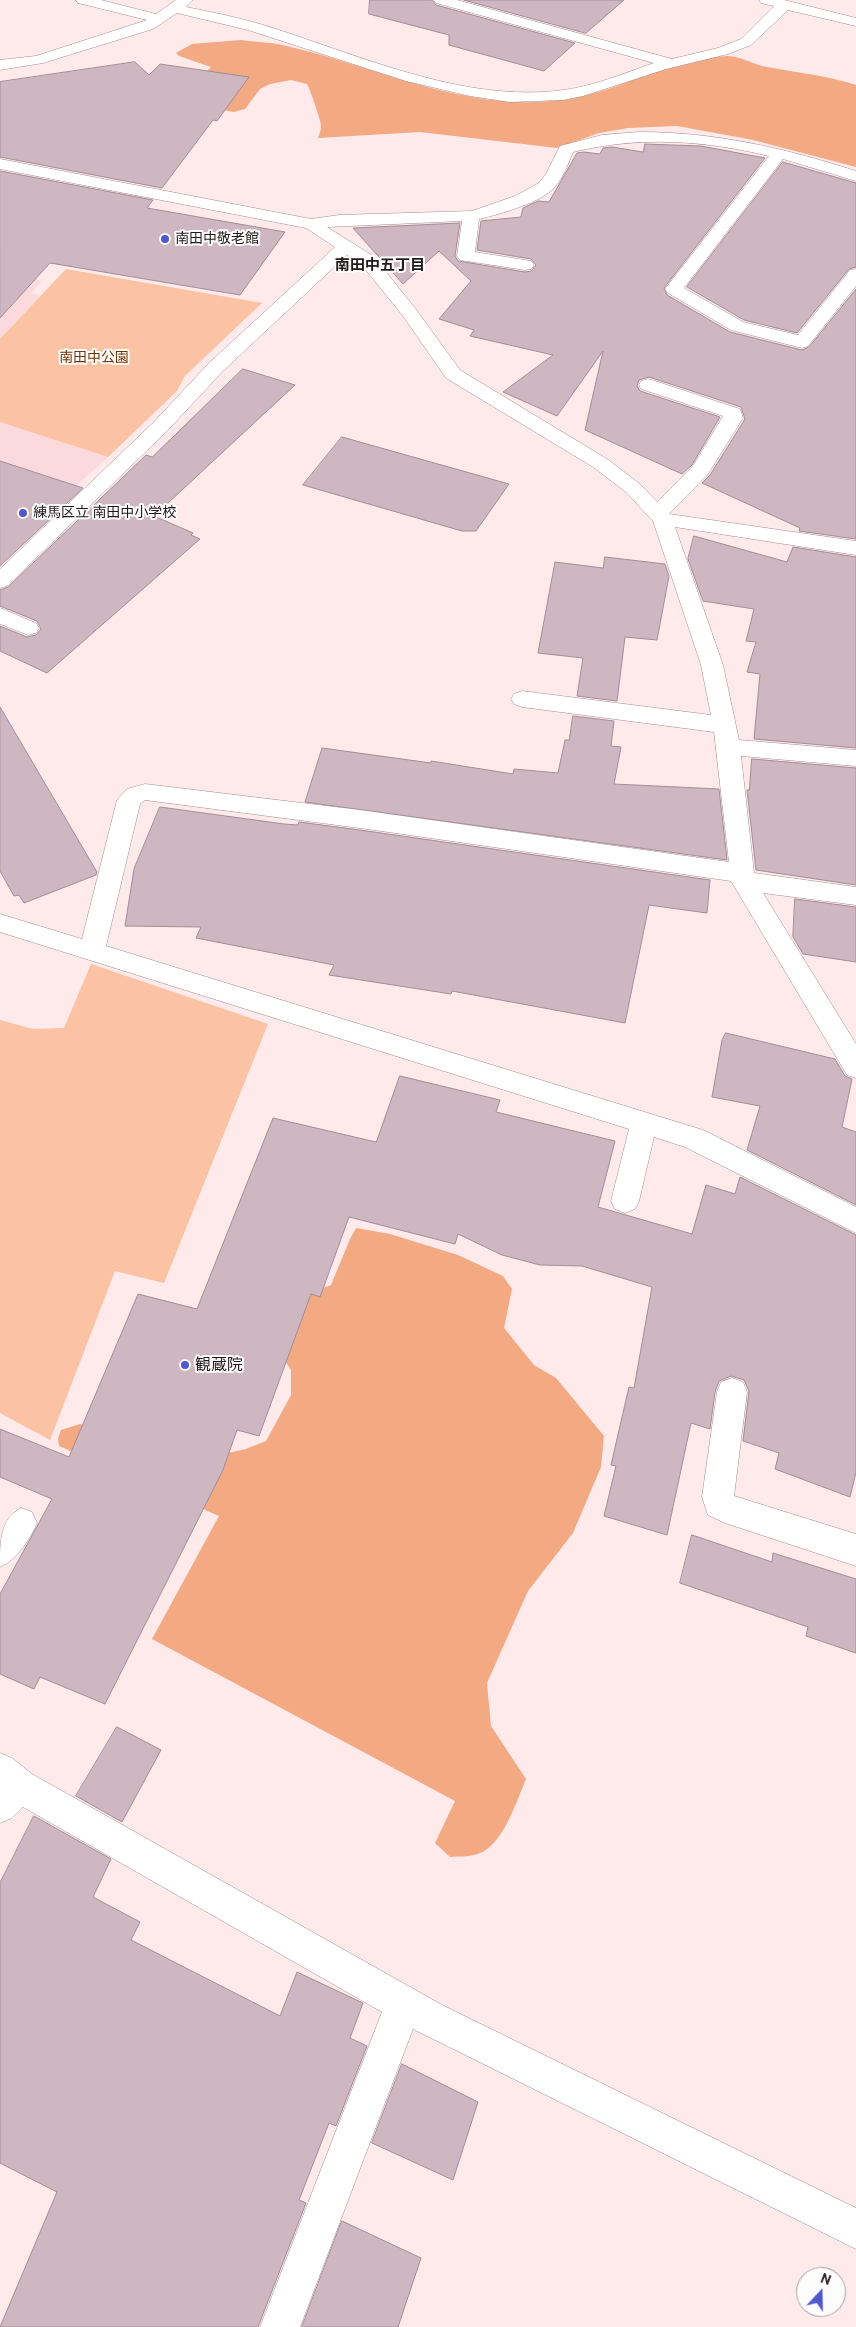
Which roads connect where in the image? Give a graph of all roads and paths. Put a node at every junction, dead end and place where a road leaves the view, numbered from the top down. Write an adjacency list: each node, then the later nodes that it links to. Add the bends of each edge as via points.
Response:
1 (83, 0): 6 (street)
2 (441, 0): 8 (street)
3 (764, 0): 5 (street)
4 (180, 4): 6 (street); 8 (street, via 411,78 470,92 510,97 564,95)
5 (784, 5): 7 (street); 8 (street, via 746,42)
6 (160, 19): 9 (street, via 148,26 38,60)
7 (856, 22)
8 (673, 63)
9 (0, 64)
10 (780, 152): 12 (street); 13 (street, via 671,136 629,136 584,143 566,149 545,187 489,212); 17 (street, via 674,288 737,326 802,342)
11 (0, 164): 14 (street)
12 (856, 176)
13 (471, 216): 14 (street, via 338,220); 16 (street, via 466,256)
14 (311, 224): 15 (street)
15 (347, 246): 19 (street, via 367,260 453,374 600,463 633,488); 21 (street, via 216,366 160,427)
16 (525, 265)
17 (856, 274)
18 (648, 385): 19 (street, via 733,413 701,470)
19 (660, 516): 20 (street); 25 (street, via 712,665)
20 (856, 548)
21 (0, 581)
22 (0, 615): 23 (street)
23 (28, 628)
24 (522, 699): 25 (street)
25 (724, 725): 26 (street)
26 (729, 747): 27 (street); 28 (street)
27 (856, 758)
28 (741, 877): 29 (street); 31 (street, via 360,819 145,792 129,800); 32 (street)
29 (856, 896)
30 (0, 923): 31 (street)
31 (92, 951): 33 (street)
32 (856, 1067)
33 (644, 1123): 34 (street); 35 (street, via 693,1138)
34 (625, 1201)
35 (856, 1221)
36 (732, 1392): 39 (street, via 719,1504)
37 (21, 1523): 38 (street)
38 (0, 1550)
39 (856, 1550)
40 (7, 1787): 41 (street)
41 (404, 2004): 42 (street); 43 (street)
42 (856, 2228)
43 (280, 2327)

